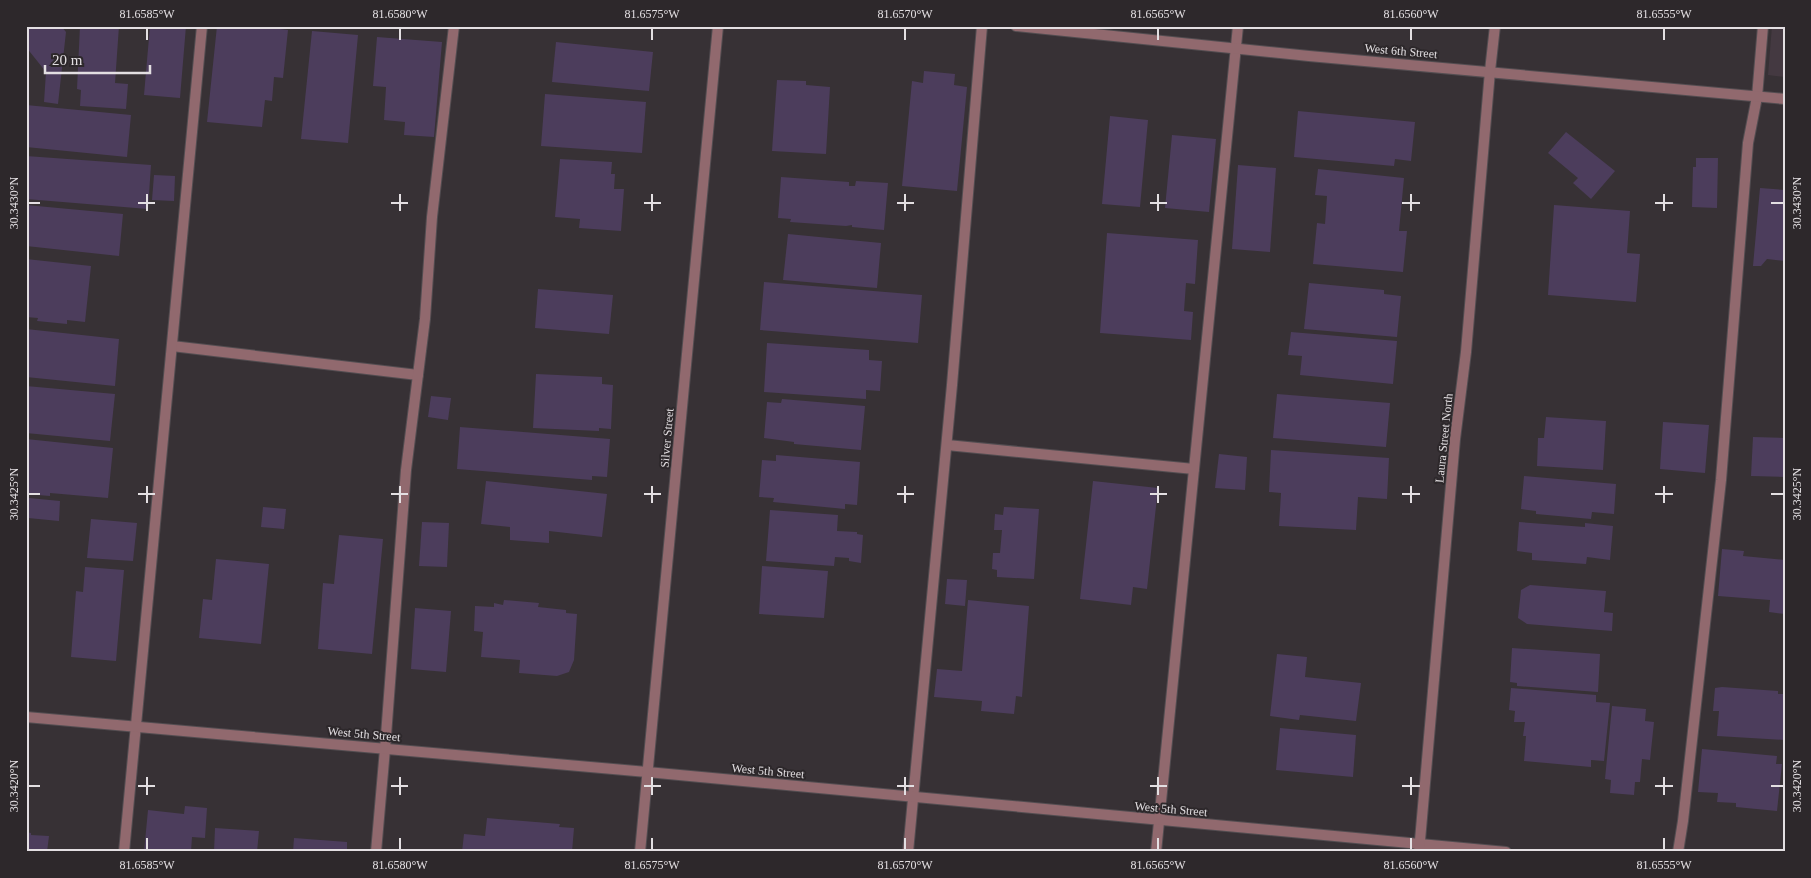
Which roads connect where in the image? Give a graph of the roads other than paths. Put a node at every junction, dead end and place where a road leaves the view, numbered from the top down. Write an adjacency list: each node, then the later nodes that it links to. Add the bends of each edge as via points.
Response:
1 (202, 26): 13 (street)
2 (454, 26): 14 (street)
3 (718, 26): 20 (street, Silver Street)
4 (982, 26): 15 (street)
5 (1016, 26): 9 (street, West 6th Street)
6 (1238, 26): 9 (street)
7 (1495, 26): 10 (street, Laura Street North)
8 (1763, 26): 11 (street)
9 (1236, 48): 10 (street, West 6th Street); 16 (street)
10 (1490, 72): 11 (street, West 6th Street); 23 (street, Laura Street North)
11 (1757, 96): 12 (street, West 6th Street); 30 (street, via 1748,143 1721,480)
12 (1785, 99)
13 (172, 346): 14 (street); 18 (street)
14 (418, 375): 19 (street, via 406,470)
15 (947, 445): 16 (street); 21 (street)
16 (1194, 469): 22 (street)
17 (26, 716): 18 (street, West 5th Street)
18 (136, 726): 19 (street, West 5th Street); 24 (street)
19 (385, 748): 20 (street, West 5th Street); 25 (street)
20 (647, 772): 21 (street, West 5th Street); 26 (street, Silver Street)
21 (912, 797): 22 (street, West 5th Street); 27 (street)
22 (1158, 820): 23 (street, West 5th Street); 28 (street)
23 (1419, 848): 29 (street, West 5th Street)
24 (124, 852)
25 (376, 852)
26 (640, 852)
27 (908, 852)
28 (1156, 852)
29 (1506, 852)
30 (1678, 852)

